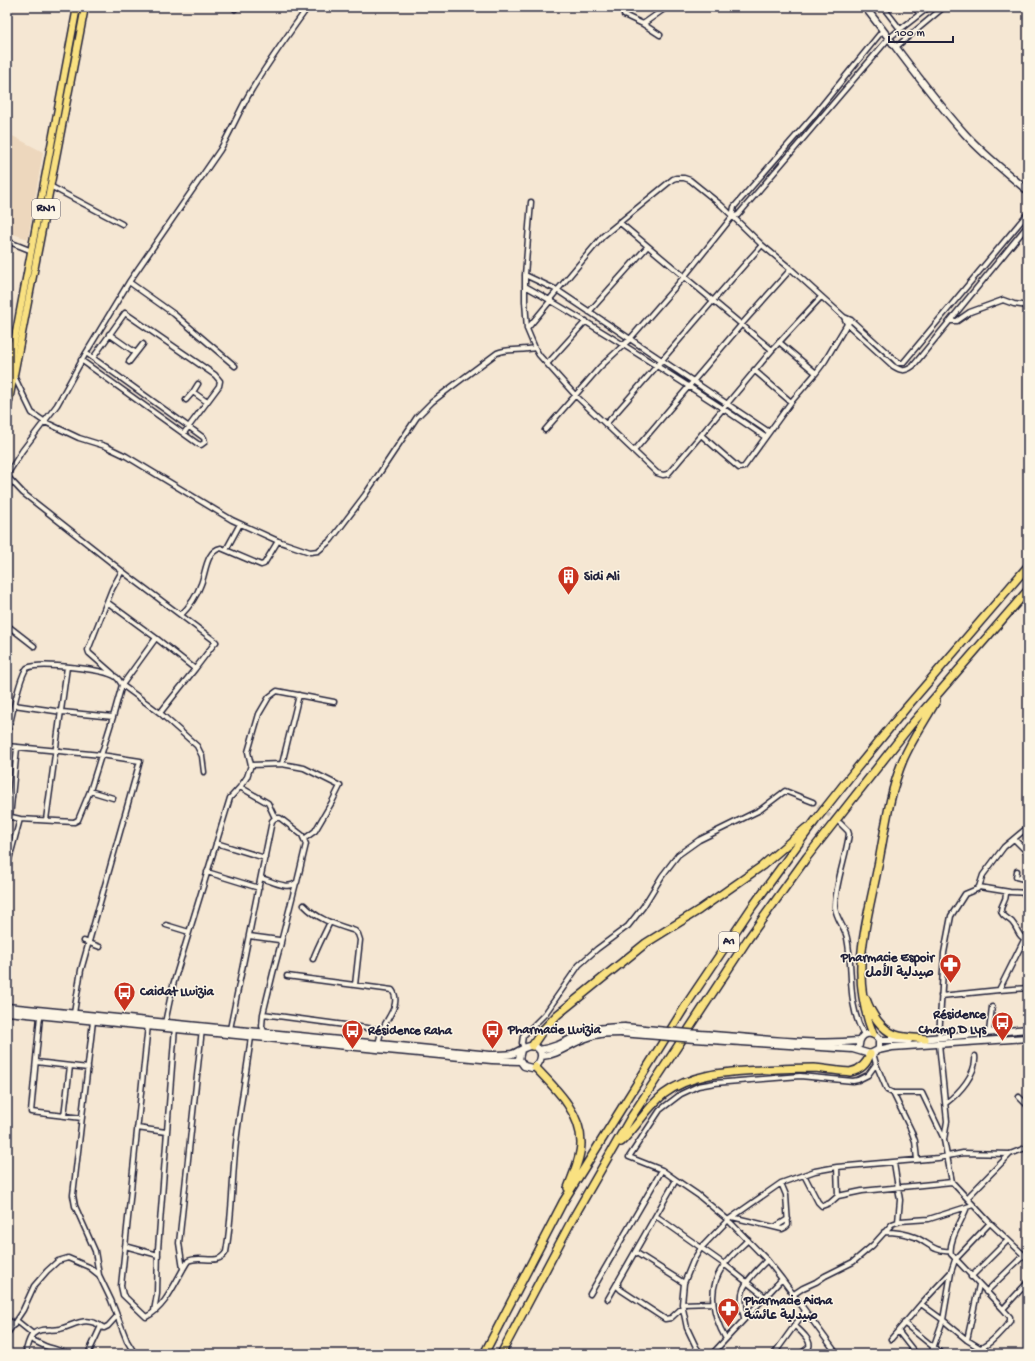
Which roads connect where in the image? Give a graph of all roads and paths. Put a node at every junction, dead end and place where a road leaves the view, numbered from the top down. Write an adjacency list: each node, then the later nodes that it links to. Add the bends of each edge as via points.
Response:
1 (78, 7): 29 (main road, RN1)
2 (85, 7): 18 (main road, RN1)
3 (308, 7): 33 (street, via 261,74 220,150)
4 (631, 7): 12 (street, via 624,15)
5 (667, 7): 12 (street)
6 (865, 7): 14 (street)
7 (883, 7): 13 (street)
8 (914, 7): 11 (street)
9 (929, 7): 11 (street)
10 (944, 7): 17 (street)
11 (920, 14): 13 (street)
12 (643, 24): 15 (street)
13 (900, 29): 16 (street)
14 (883, 30): 16 (street); 22 (street, via 814,116 734,207)
15 (660, 35)
16 (889, 38): 17 (street); 22 (street, via 738,215)
17 (896, 47): 19 (street, via 965,135)
18 (50, 186): 24 (street); 68 (main road, RN1)
19 (1028, 191)
20 (531, 202): 31 (street)
21 (1028, 213): 61 (street)
22 (732, 217): 23 (street, via 690,180 676,178); 27 (street); 32 (street)
23 (619, 222): 28 (street); 35 (street, via 603,236)
24 (122, 224)
25 (1028, 225): 44 (street)
26 (7, 241): 29 (street)
27 (762, 245): 30 (street); 38 (street)
28 (647, 247): 32 (street); 40 (street)
29 (32, 251): 69 (main road, RN1)
30 (791, 269): 36 (street); 46 (street)
31 (525, 275): 34 (street); 35 (street)
32 (684, 277): 38 (street); 49 (street)
33 (129, 282): 55 (street); 63 (street, via 174,314)
34 (525, 286): 37 (street); 47 (street)
35 (557, 290): 37 (street); 40 (street)
36 (821, 297): 41 (street); 50 (street)
37 (551, 300): 43 (street); 47 (street)
38 (713, 300): 46 (street); 59 (street)
39 (1028, 306): 44 (street, via 1003,300 970,312 957,321)
40 (589, 312): 49 (street)
41 (844, 317): 42 (street); 45 (street)
42 (851, 320): 45 (street); 61 (street, via 894,360)
43 (586, 321): 52 (street); 62 (street)
44 (950, 321): 66 (street, via 913,366)
45 (847, 324): 66 (street, via 893,366); 67 (street)
46 (741, 325): 54 (street); 70 (street)
47 (527, 329): 53 (street)
48 (109, 334): 56 (street); 57 (street); 76 (street, via 125,312 140,322 218,378 219,386)
49 (629, 340): 52 (street); 59 (street)
50 (779, 342): 54 (street); 67 (street)
51 (143, 344): 56 (street)
52 (624, 345): 64 (street); 74 (street, via 600,367)
53 (535, 348): 62 (street); 92 (street, via 497,353 432,402 417,417 365,495 331,540 318,551 310,552)
54 (772, 350): 65 (street)
55 (86, 353): 57 (street); 58 (street)
56 (136, 353): 60 (street)
57 (93, 358): 83 (street)
58 (81, 360): 81 (street); 86 (street)
59 (662, 361): 64 (street); 70 (street)
60 (129, 362)
61 (903, 363): 66 (street)
62 (547, 364): 74 (street)
63 (235, 366)
64 (658, 366): 72 (street); 82 (street)
65 (754, 370): 77 (street); 78 (street)
66 (904, 371)
67 (816, 374): 77 (street)
68 (14, 376): 80 (main road, RN1); 81 (street, via 32,413)
69 (7, 380)
70 (694, 382): 72 (street); 78 (street)
71 (198, 384): 73 (street)
72 (689, 387): 79 (street); 89 (street)
73 (193, 392): 75 (street); 76 (street)
74 (576, 395): 82 (street); 84 (street)
75 (186, 400)
76 (207, 402): 83 (street)
77 (791, 402): 85 (street)
78 (727, 404): 79 (street); 85 (street)
79 (724, 408): 87 (street); 88 (street)
80 (7, 411)
81 (45, 422): 90 (street); 91 (street, via 126,456)
82 (606, 424): 89 (street)
83 (189, 427): 86 (street); 86 (street, via 204,438 205,442 198,444)
84 (545, 430)
85 (769, 432): 88 (street)
86 (184, 433)
87 (701, 435): 88 (street, via 739,468 744,467); 89 (street, via 668,474 657,473)
88 (766, 437)
89 (634, 451)
90 (7, 475): 95 (street, via 23,493)
91 (240, 524): 92 (street); 93 (street)
92 (278, 541): 93 (street, via 261,565)
93 (226, 550): 98 (street, via 221,548 213,551 201,584)
94 (1028, 566): 131 (highway, A1, via 906,708)
95 (122, 571): 97 (street); 98 (street)
96 (1028, 590): 106 (highway, A1)
97 (107, 602): 100 (street); 104 (street, via 88,650)
98 (181, 615): 103 (street, via 216,642)
99 (7, 625): 101 (street)
100 (156, 638): 103 (street); 105 (street)
101 (34, 646)
102 (67, 667): 104 (street); 109 (street, via 36,665 28,668 23,675); 110 (street)
103 (195, 669): 111 (street)
104 (115, 676): 105 (street)
105 (122, 685): 111 (street); 112 (street)
106 (945, 686): 162 (highway, via 910,745 888,807 865,922); 214 (highway, A1, via 910,726 807,857 748,939 630,1119)
107 (300, 695): 108 (street); 118 (street); 119 (street, via 277,691 269,698 260,714 248,752)
108 (334, 702)
109 (14, 705): 110 (street); 113 (street)
110 (62, 712): 112 (street); 116 (street)
111 (160, 713): 120 (street, via 197,746 202,756)
112 (114, 717): 117 (street)
113 (7, 738)
114 (7, 746): 115 (street)
115 (17, 748): 116 (street); 122 (street)
116 (55, 752): 117 (street); 130 (street)
117 (101, 755): 124 (street); 158 (street, via 140,761)
118 (282, 764): 119 (street); 135 (street, via 304,768 340,786 315,831)
119 (251, 765): 123 (street)
120 (204, 772)
121 (7, 782): 122 (street)
122 (13, 783): 127 (street)
123 (240, 787): 128 (street, via 268,803); 136 (street, via 230,798)
124 (90, 791): 125 (street); 130 (street, via 78,820)
125 (113, 798)
126 (813, 802): 193 (street, via 785,791 760,810 699,840 678,855 644,907 628,926 579,965 545,1014 523,1036)
127 (9, 817): 129 (street)
128 (276, 818): 135 (street, via 280,818 302,835); 138 (street, via 272,821)
129 (20, 819): 130 (street); 139 (street)
130 (46, 820)
131 (815, 821): 194 (highway, via 762,866 646,943 558,1015 543,1030); 228 (highway, A1, via 752,907 688,1002)
132 (840, 823): 183 (street, via 849,834 835,908 847,936 853,1002)
133 (1028, 827): 134 (street)
134 (1014, 839): 137 (street); 145 (street, via 992,862)
135 (304, 840): 144 (street, via 306,848)
136 (216, 843): 138 (street); 141 (street)
137 (1028, 853)
138 (265, 858): 142 (street)
139 (7, 867)
140 (1016, 871): 143 (street, via 1016,877)
141 (207, 872): 146 (street); 152 (street)
142 (261, 878): 144 (street, via 288,886); 146 (street)
143 (1028, 880)
144 (296, 884): 157 (street)
145 (979, 887): 147 (street); 166 (street, via 965,894 951,916 946,939)
146 (259, 888): 154 (street)
147 (1006, 892): 148 (street); 156 (street, via 1001,911 1011,921 1019,936)
148 (1028, 893)
149 (304, 905): 150 (street, via 314,915)
150 (330, 922): 160 (street); 163 (street, via 356,931 360,938)
151 (166, 925): 152 (street)
152 (189, 932): 174 (street, via 172,985)
153 (1028, 932): 156 (street)
154 (249, 936): 157 (street); 178 (street)
155 (84, 941): 158 (street)
156 (1026, 941): 165 (street)
157 (281, 942): 171 (street)
158 (90, 943): 159 (street); 170 (street)
159 (100, 947)
160 (313, 959)
161 (287, 976): 163 (street)
162 (861, 983): 182 (highway, via 862,998); 188 (highway, via 868,1004 882,1025 895,1035)
163 (355, 985): 180 (street, via 392,990 395,994 395,1004)
164 (1028, 988): 165 (street)
165 (999, 990): 166 (street)
166 (941, 996): 191 (street)
167 (7, 1007): 170 (street)
168 (992, 1007): 181 (street)
169 (7, 1012): 172 (street)
170 (74, 1013): 175 (street)
171 (263, 1014): 180 (street); 184 (street)
172 (40, 1016): 173 (street); 199 (street)
173 (93, 1021): 175 (street); 203 (street)
174 (165, 1023): 175 (street); 176 (street)
175 (148, 1024): 176 (street); 210 (street)
176 (175, 1026): 177 (street); 211 (street)
177 (202, 1029): 178 (street); 186 (street); 249 (street, via 179,1243)
178 (230, 1029): 184 (street)
179 (1028, 1029): 181 (street)
180 (382, 1030): 192 (street)
181 (989, 1032): 191 (street)
182 (873, 1034): 183 (street); 189 (street)
183 (864, 1035): 190 (street)
184 (264, 1036): 186 (street); 192 (street)
185 (697, 1036): 190 (street); 194 (street, bridge, via 595,1029 556,1046); 195 (street)
186 (251, 1037): 249 (street, via 236,1143 226,1252 215,1260 194,1258 188,1261)
187 (1028, 1038): 191 (street)
188 (925, 1039): 189 (street); 191 (street)
189 (879, 1040): 196 (street, via 879,1047)
190 (859, 1041): 195 (street)
191 (939, 1041): 196 (street); 206 (street)
192 (378, 1046): 193 (street, via 496,1055); 198 (street)
193 (523, 1049): 194 (street); 198 (street, via 519,1056)
194 (538, 1050): 202 (street, via 541,1060)
195 (862, 1051): 196 (street)
196 (873, 1052): 200 (street); 214 (highway, via 864,1065 850,1072 813,1068 732,1072 699,1077 660,1098)
197 (974, 1056): 206 (street, via 972,1074 958,1093)
198 (520, 1061): 202 (street, via 528,1068)
199 (36, 1062): 201 (street); 208 (street, via 31,1112)
200 (876, 1064): 204 (street, via 887,1090); 220 (street, via 868,1075 853,1081 800,1076 715,1083 690,1089 660,1110 629,1157)
201 (70, 1066): 203 (street); 208 (street)
202 (535, 1067): 228 (highway, via 569,1107 579,1131 579,1157)
203 (88, 1068): 209 (street)
204 (893, 1093): 212 (street, via 922,1094); 217 (street, via 915,1141)
205 (1019, 1097): 207 (street)
206 (946, 1103): 212 (street)
207 (1028, 1106)
208 (64, 1116): 209 (street)
209 (82, 1118): 251 (street, via 73,1195 75,1206 95,1251)
210 (137, 1128): 211 (street); 239 (street)
211 (166, 1132): 243 (street)
212 (944, 1140): 216 (street)
213 (1028, 1147): 215 (street)
214 (614, 1149): 291 (highway, A1, via 572,1220)
215 (1010, 1154): 216 (street, via 963,1153); 227 (street)
216 (948, 1157): 217 (street); 223 (street)
217 (917, 1160): 218 (street)
218 (894, 1163): 219 (street); 225 (street)
219 (837, 1167): 221 (street); 226 (street)
220 (662, 1170): 222 (street); 260 (street)
221 (804, 1175): 224 (street); 226 (street, via 821,1205 830,1203)
222 (676, 1180): 231 (street); 233 (street)
223 (952, 1182): 225 (street); 227 (street)
224 (780, 1184): 232 (street); 232 (street, via 786,1195 788,1219 775,1227)
225 (898, 1188): 226 (street); 234 (street)
226 (838, 1196)
227 (967, 1198): 229 (street)
228 (563, 1202): 290 (highway, A1)
229 (973, 1205): 230 (street); 235 (street)
230 (967, 1207): 234 (street, via 929,1219); 241 (street)
231 (656, 1216): 240 (street); 242 (street)
232 (732, 1217): 233 (street)
233 (728, 1220): 237 (street); 240 (street)
234 (898, 1222): 236 (street)
235 (990, 1223): 238 (street); 247 (street)
236 (884, 1232): 241 (street, via 911,1236 940,1251); 261 (street, via 853,1262)
237 (748, 1240): 246 (street); 248 (street)
238 (1008, 1240): 244 (street); 252 (street)
239 (125, 1246): 243 (street); 268 (street, via 121,1286 123,1295 146,1316)
240 (700, 1248): 248 (street); 257 (street)
241 (950, 1251): 247 (street)
242 (635, 1252): 256 (street); 257 (street)
243 (158, 1255): 268 (street)
244 (1024, 1255): 245 (street); 259 (street)
245 (1028, 1259)
246 (767, 1260): 253 (street); 254 (street)
247 (955, 1260): 250 (street); 252 (street)
248 (724, 1264): 254 (street); 264 (street, via 713,1289)
249 (183, 1269): 268 (street, via 165,1301)
250 (951, 1272): 265 (street); 273 (street)
251 (99, 1275): 270 (street); 274 (street, via 74,1260 68,1258 58,1261 34,1286)
252 (971, 1277): 258 (street)
253 (782, 1278): 261 (street); 262 (street)
254 (746, 1282): 262 (street); 271 (street, via 741,1299)
255 (1028, 1282): 267 (street)
256 (618, 1283): 263 (street); 266 (street, via 621,1290 665,1319 671,1318)
257 (684, 1283): 266 (street)
258 (979, 1285): 259 (street); 284 (street)
259 (986, 1292): 267 (street)
260 (590, 1294)
261 (794, 1294): 269 (street)
262 (764, 1296): 271 (street)
263 (608, 1299)
264 (713, 1303): 266 (street); 282 (street, via 715,1317)
265 (921, 1304): 273 (street); 275 (street)
266 (682, 1306): 292 (street, via 687,1328)
267 (1003, 1309): 284 (street, via 1010,1317 1010,1321 989,1343 980,1348)
268 (154, 1311)
269 (805, 1311): 276 (street); 296 (street)
270 (117, 1316): 277 (street, via 108,1326); 289 (street)
271 (744, 1318): 282 (street)
272 (7, 1319): 274 (street)
273 (943, 1320): 284 (street); 285 (street)
274 (15, 1323): 279 (street); 280 (street)
275 (904, 1323): 278 (street); 285 (street)
276 (794, 1325): 294 (street); 295 (street, via 809,1344)
277 (102, 1326): 280 (street, via 80,1321 59,1329 43,1330); 288 (street)
278 (898, 1331): 283 (street); 297 (street)
279 (7, 1334)
280 (33, 1334): 281 (street)
281 (30, 1339): 286 (street); 287 (street)
282 (726, 1339): 293 (street)
283 (891, 1339)
284 (967, 1340)
285 (934, 1347): 298 (street); 299 (street)
286 (25, 1354)
287 (67, 1354)
288 (88, 1354)
289 (135, 1354)
290 (484, 1354)
291 (501, 1354)
292 (701, 1354)
293 (712, 1354)
294 (774, 1354)
295 (802, 1354)
296 (837, 1354)
297 (916, 1354)
298 (931, 1354)
299 (942, 1354)

